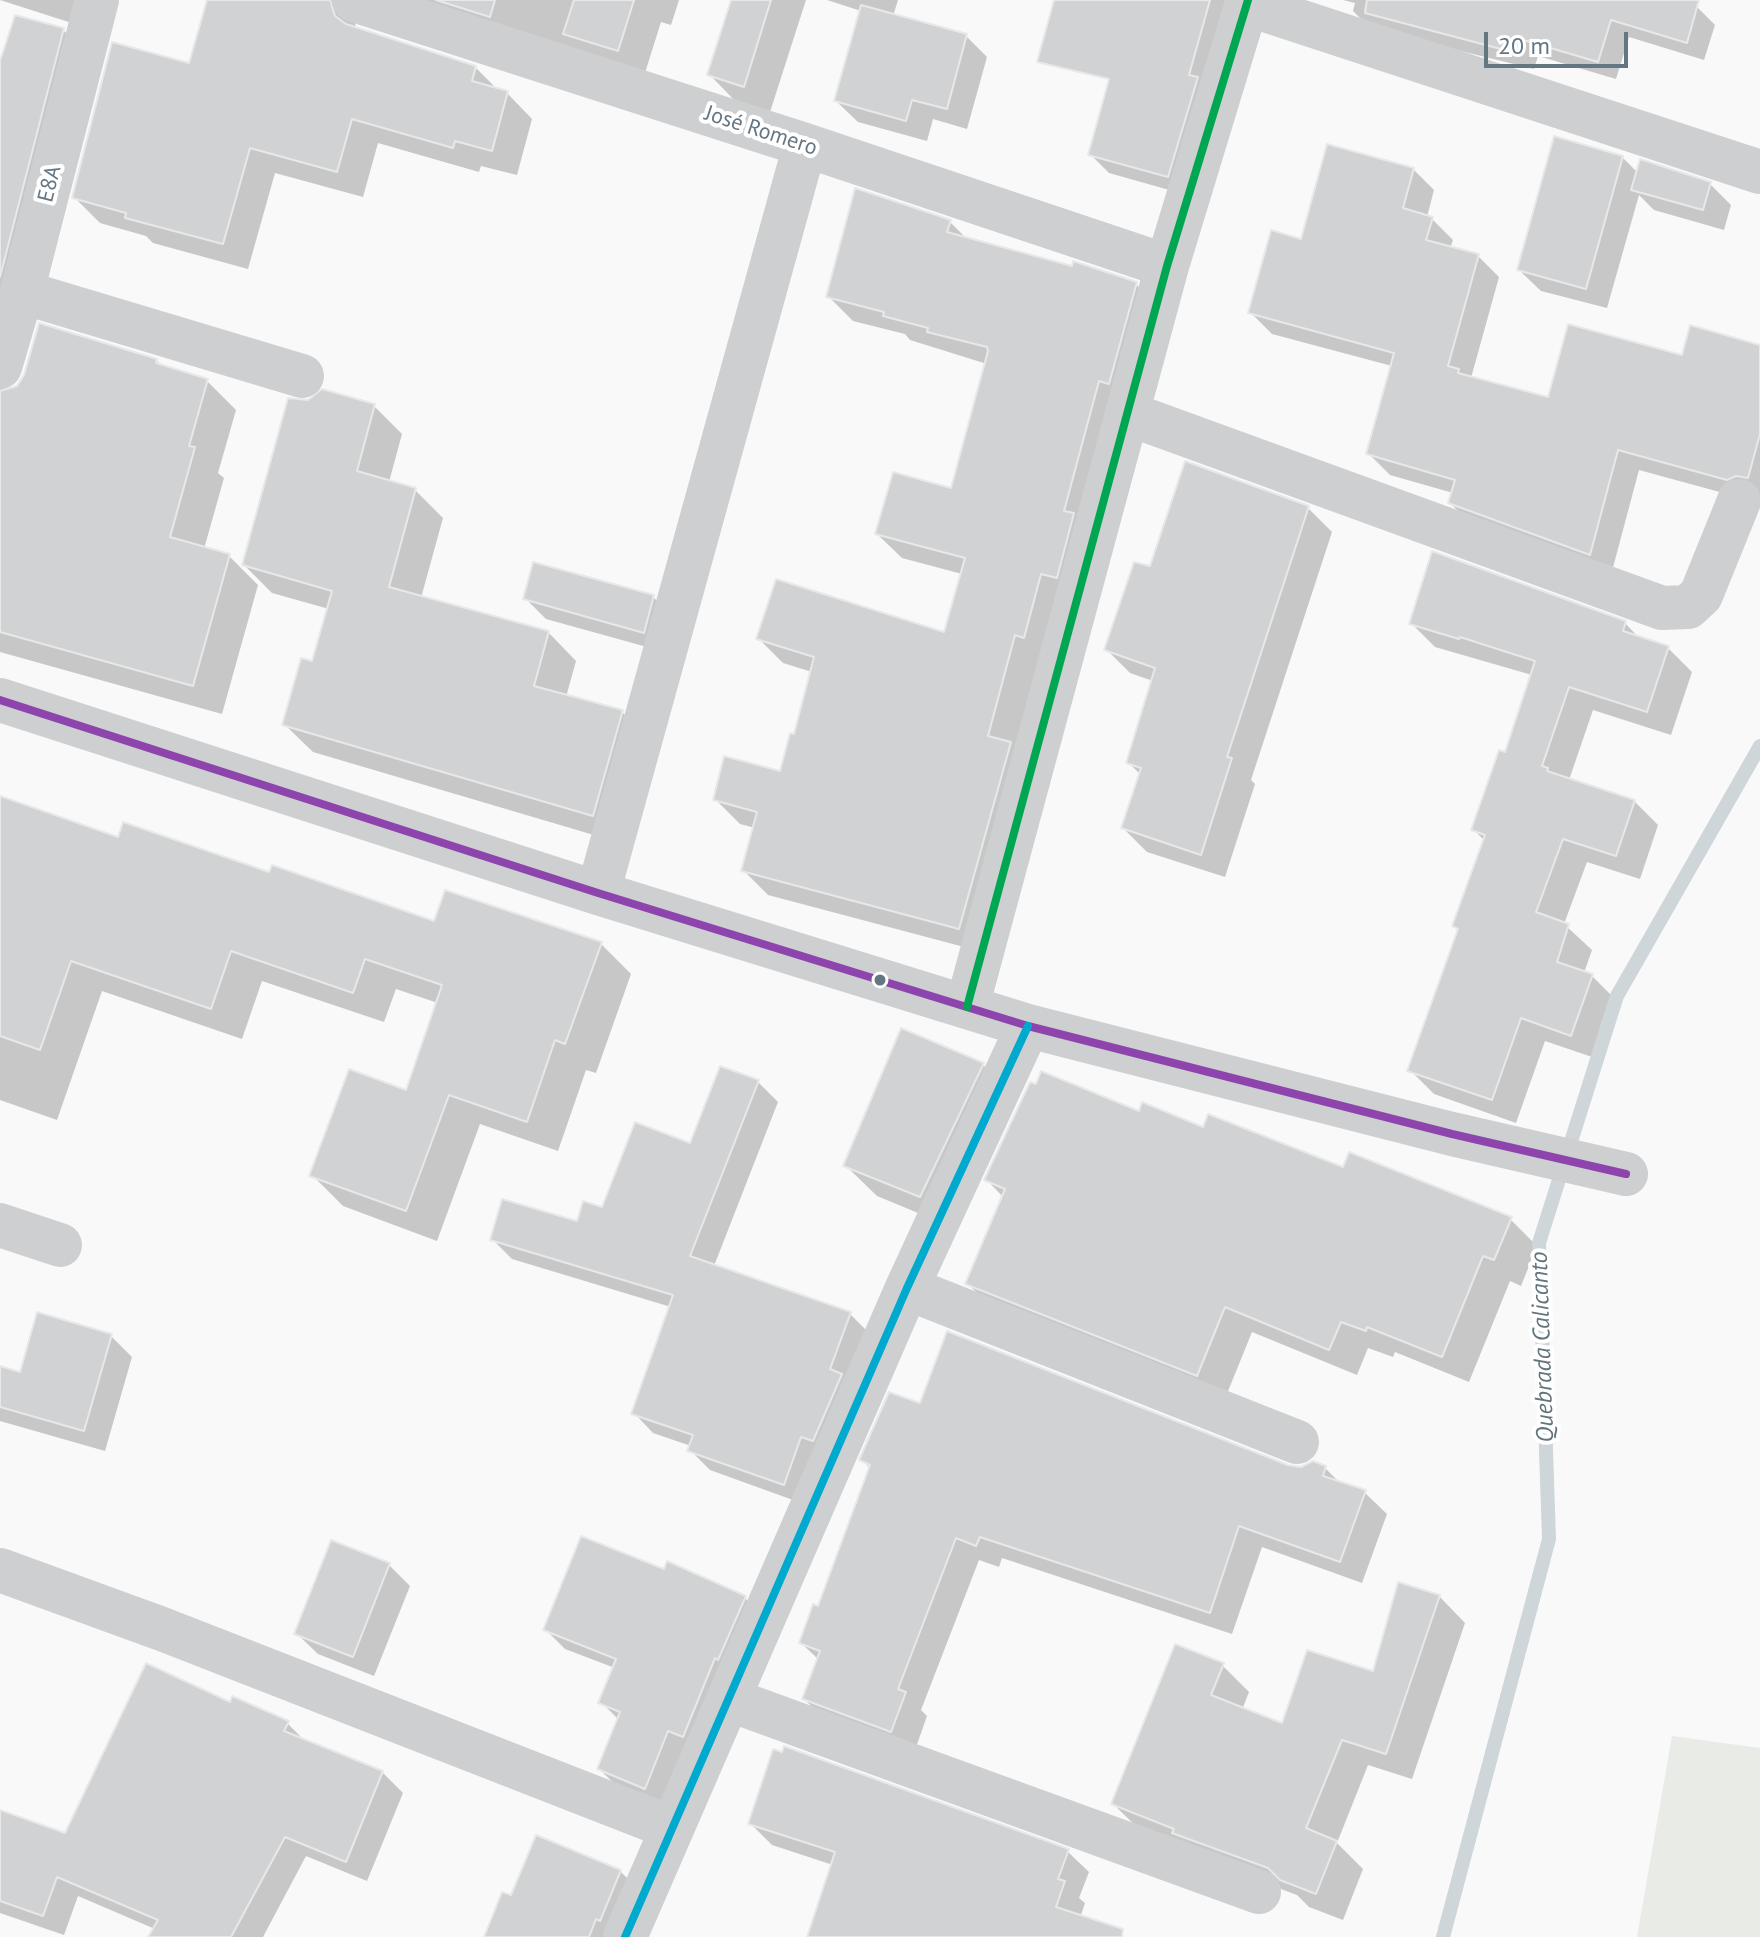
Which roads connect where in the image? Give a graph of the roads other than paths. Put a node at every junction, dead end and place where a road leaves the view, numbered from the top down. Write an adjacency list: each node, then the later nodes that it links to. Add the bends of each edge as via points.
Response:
1 (97, 0): 7 (street, E8A)
2 (354, 0): 4 (street, José Romero)
3 (1247, 2): 5 (street); 6 (street)
4 (805, 145): 6 (street, José Romero); 13 (street)
5 (1760, 172)
6 (1167, 266): 10 (street)
7 (22, 292): 8 (street, E8A); 9 (street)
8 (0, 367)
9 (302, 376)
10 (1129, 414): 11 (street, via 1662,608 1688,607 1701,595); 14 (street)
11 (1739, 501)
12 (0, 700): 13 (street)
13 (598, 893): 14 (street)
14 (967, 1007): 15 (street)
15 (1028, 1026): 16 (street); 19 (street)
16 (1626, 1174)
17 (0, 1225): 18 (street)
18 (60, 1245)
19 (907, 1288): 20 (street); 22 (street)
20 (1297, 1442)
21 (0, 1570): 23 (street)
22 (728, 1699): 23 (street); 24 (street)
23 (672, 1828): 25 (street)
24 (1259, 1892)
25 (625, 1937)

